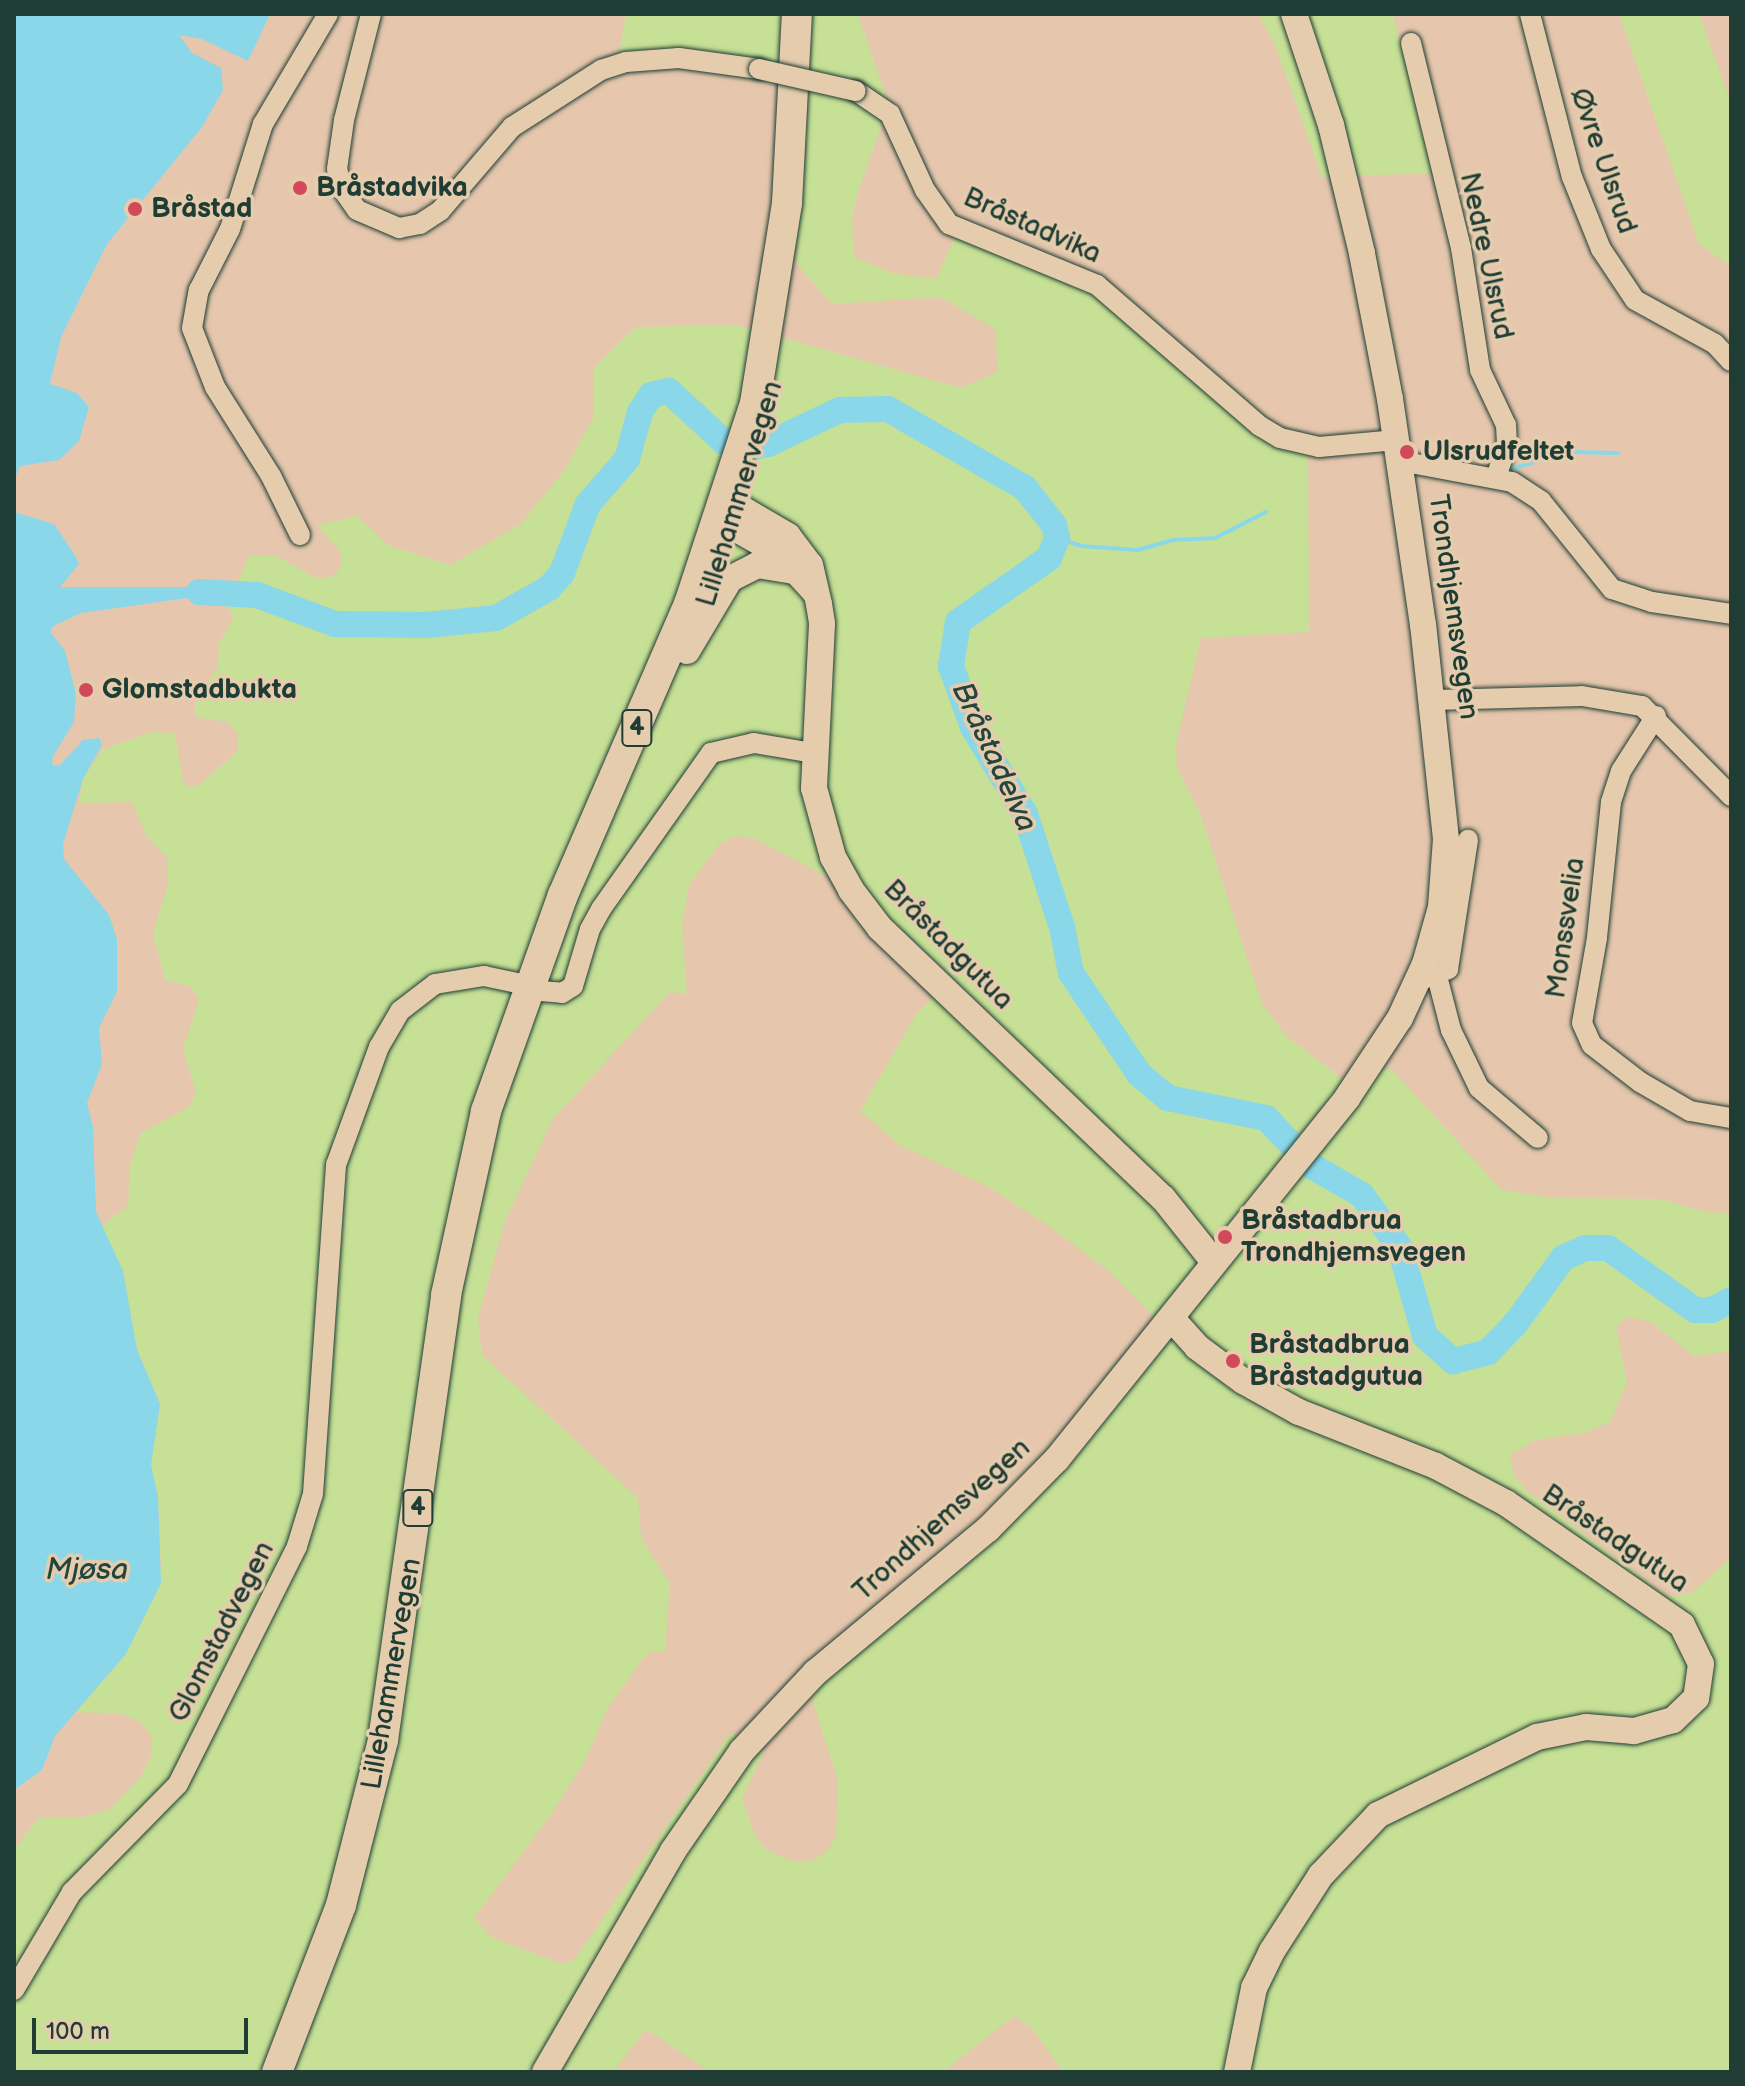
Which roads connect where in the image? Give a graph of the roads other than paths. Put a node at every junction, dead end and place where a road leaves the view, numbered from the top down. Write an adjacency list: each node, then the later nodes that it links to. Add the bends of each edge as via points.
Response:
1 (328, 14): 13 (street, via 263,124 230,229 199,290 192,328 215,387 271,476)
2 (371, 14): 10 (street, Bråstadvika, bridge, via 341,131 337,169 357,210 399,228 420,224 440,211 512,127 601,70 679,58 759,69 856,91 890,114 925,190 949,224 1097,285 1280,438 1319,447)
3 (797, 14): 9 (highway, Lillehammervegen / 4, via 787,203)
4 (811, 14): 9 (highway, Lillehammervegen / 4, via 808,192)
5 (1294, 14): 10 (main road, Trondhjemsvegen, via 1331,125 1362,253)
6 (1530, 14): 8 (street, Øvre Ulsrud, via 1572,177 1601,249 1635,300 1715,344)
7 (1411, 43): 11 (street, Nedre Ulsrud, via 1461,248 1480,370 1506,425 1507,444)
8 (1731, 361)
9 (770, 370): 12 (highway, Lillehammervegen / 4)
10 (1398, 451): 11 (street, Bråstadvika); 18 (main road, Trondhjemsvegen)
11 (1497, 475): 16 (street, via 1541,501 1612,589 1652,602)
12 (736, 503): 14 (main road); 15 (main road, Bråstadgutua, via 788,536 810,565); 17 (highway, Lillehammervegen / 4); 23 (highway, Lillehammervegen / 4)
13 (300, 535)
14 (794, 571): 15 (main road); 17 (main road, via 757,565 730,579)
15 (815, 592): 20 (main road, Bråstadgutua, via 822,637)
16 (1731, 614)
17 (687, 651): 23 (highway, Lillehammervegen / 4, via 574,897)
18 (1434, 700): 19 (street, via 1582,696 1642,706); 24 (main road, Trondhjemsvegen, via 1446,839)
19 (1656, 716): 21 (street); 27 (street, Monssvelia, via 1621,771 1611,802 1582,1023 1592,1045 1640,1082 1690,1111)
20 (813, 753): 26 (street, via 754,743 711,753 601,909 573,986 562,993); 29 (main road, Bråstadgutua, via 814,788 833,857 880,928 1155,1190)
21 (1731, 796)
22 (1468, 840): 24 (street, Trondhjemsvegen, via 1448,969)
23 (548, 941): 32 (highway, Lillehammervegen / 4, via 486,1111 457,1234 402,1632 371,1797 341,1905)
24 (1428, 977): 28 (street, via 1479,1088); 29 (main road, Trondhjemsvegen, via 1347,1098)
25 (518, 983): 31 (street, Glomstadvegen, via 484,976 435,984 400,1011 366,1075 336,1165 313,1494 292,1558 178,1784 72,1892)
26 (541, 991)
27 (1731, 1118)
28 (1538, 1138)
29 (1214, 1262): 30 (main road, Trondhjemsvegen)
30 (1173, 1320): 33 (main road, Trondhjemsvegen, via 1028,1491 771,1716 708,1796); 34 (main road, Bråstadgutua, via 1197,1347 1243,1381 1299,1412 1436,1466 1532,1520 1682,1625 1701,1664 1696,1698 1673,1720 1634,1731 1586,1727 1537,1737 1378,1815 1321,1875 1272,1951 1254,1988)
31 (14, 1990)
32 (277, 2072)
33 (545, 2072)
34 (1237, 2072)

